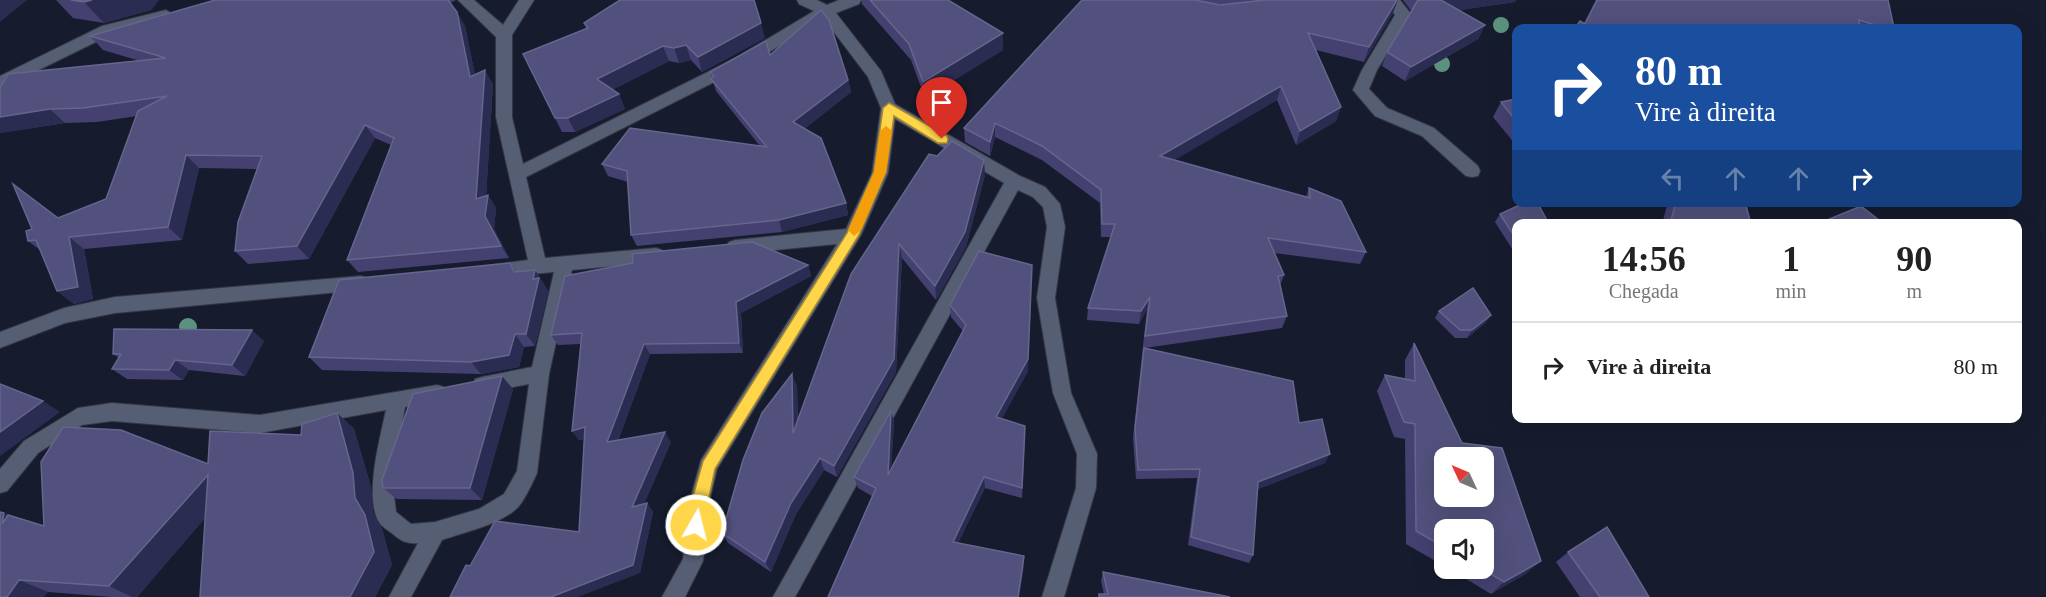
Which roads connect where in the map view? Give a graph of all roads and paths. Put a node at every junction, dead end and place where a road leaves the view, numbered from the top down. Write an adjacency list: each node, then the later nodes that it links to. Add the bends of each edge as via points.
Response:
1 (465, 0): 8 (street)
2 (527, 0): 8 (street)
3 (804, 0): 7 (street)
4 (854, 0): 7 (street)
5 (1392, 0): 11 (street, via 1403,14 1361,90 1381,112 1428,132)
6 (182, 10): 9 (street, via 107,30)
7 (826, 11): 10 (street, via 875,75); 12 (street, via 739,63)
8 (504, 35): 12 (street, via 504,117)
9 (0, 83)
10 (889, 108): 13 (street); 14 (street, via 880,172)
11 (1472, 171)
12 (517, 174): 18 (street)
13 (1014, 182): 28 (street); 29 (street, via 1039,192 1052,204 1056,227 1046,298 1062,393 1087,454 1086,488)
14 (852, 235): 15 (street); 26 (street, via 708,466 698,507 693,561)
15 (716, 249)
16 (670, 253): 17 (street)
17 (565, 264): 18 (street); 22 (street)
18 (538, 267): 19 (street)
19 (467, 273)
20 (373, 282): 21 (street, via 115,305 64,316)
21 (0, 340)
22 (540, 374): 23 (street); 25 (street, via 527,473 511,501 484,517)
23 (396, 401): 24 (street, via 260,424 112,412 78,417 31,447); 25 (street, via 382,478 387,517 408,534)
24 (0, 484)
25 (435, 532): 27 (street)
26 (678, 596)
27 (400, 597)
28 (784, 597)
29 (1053, 597)

